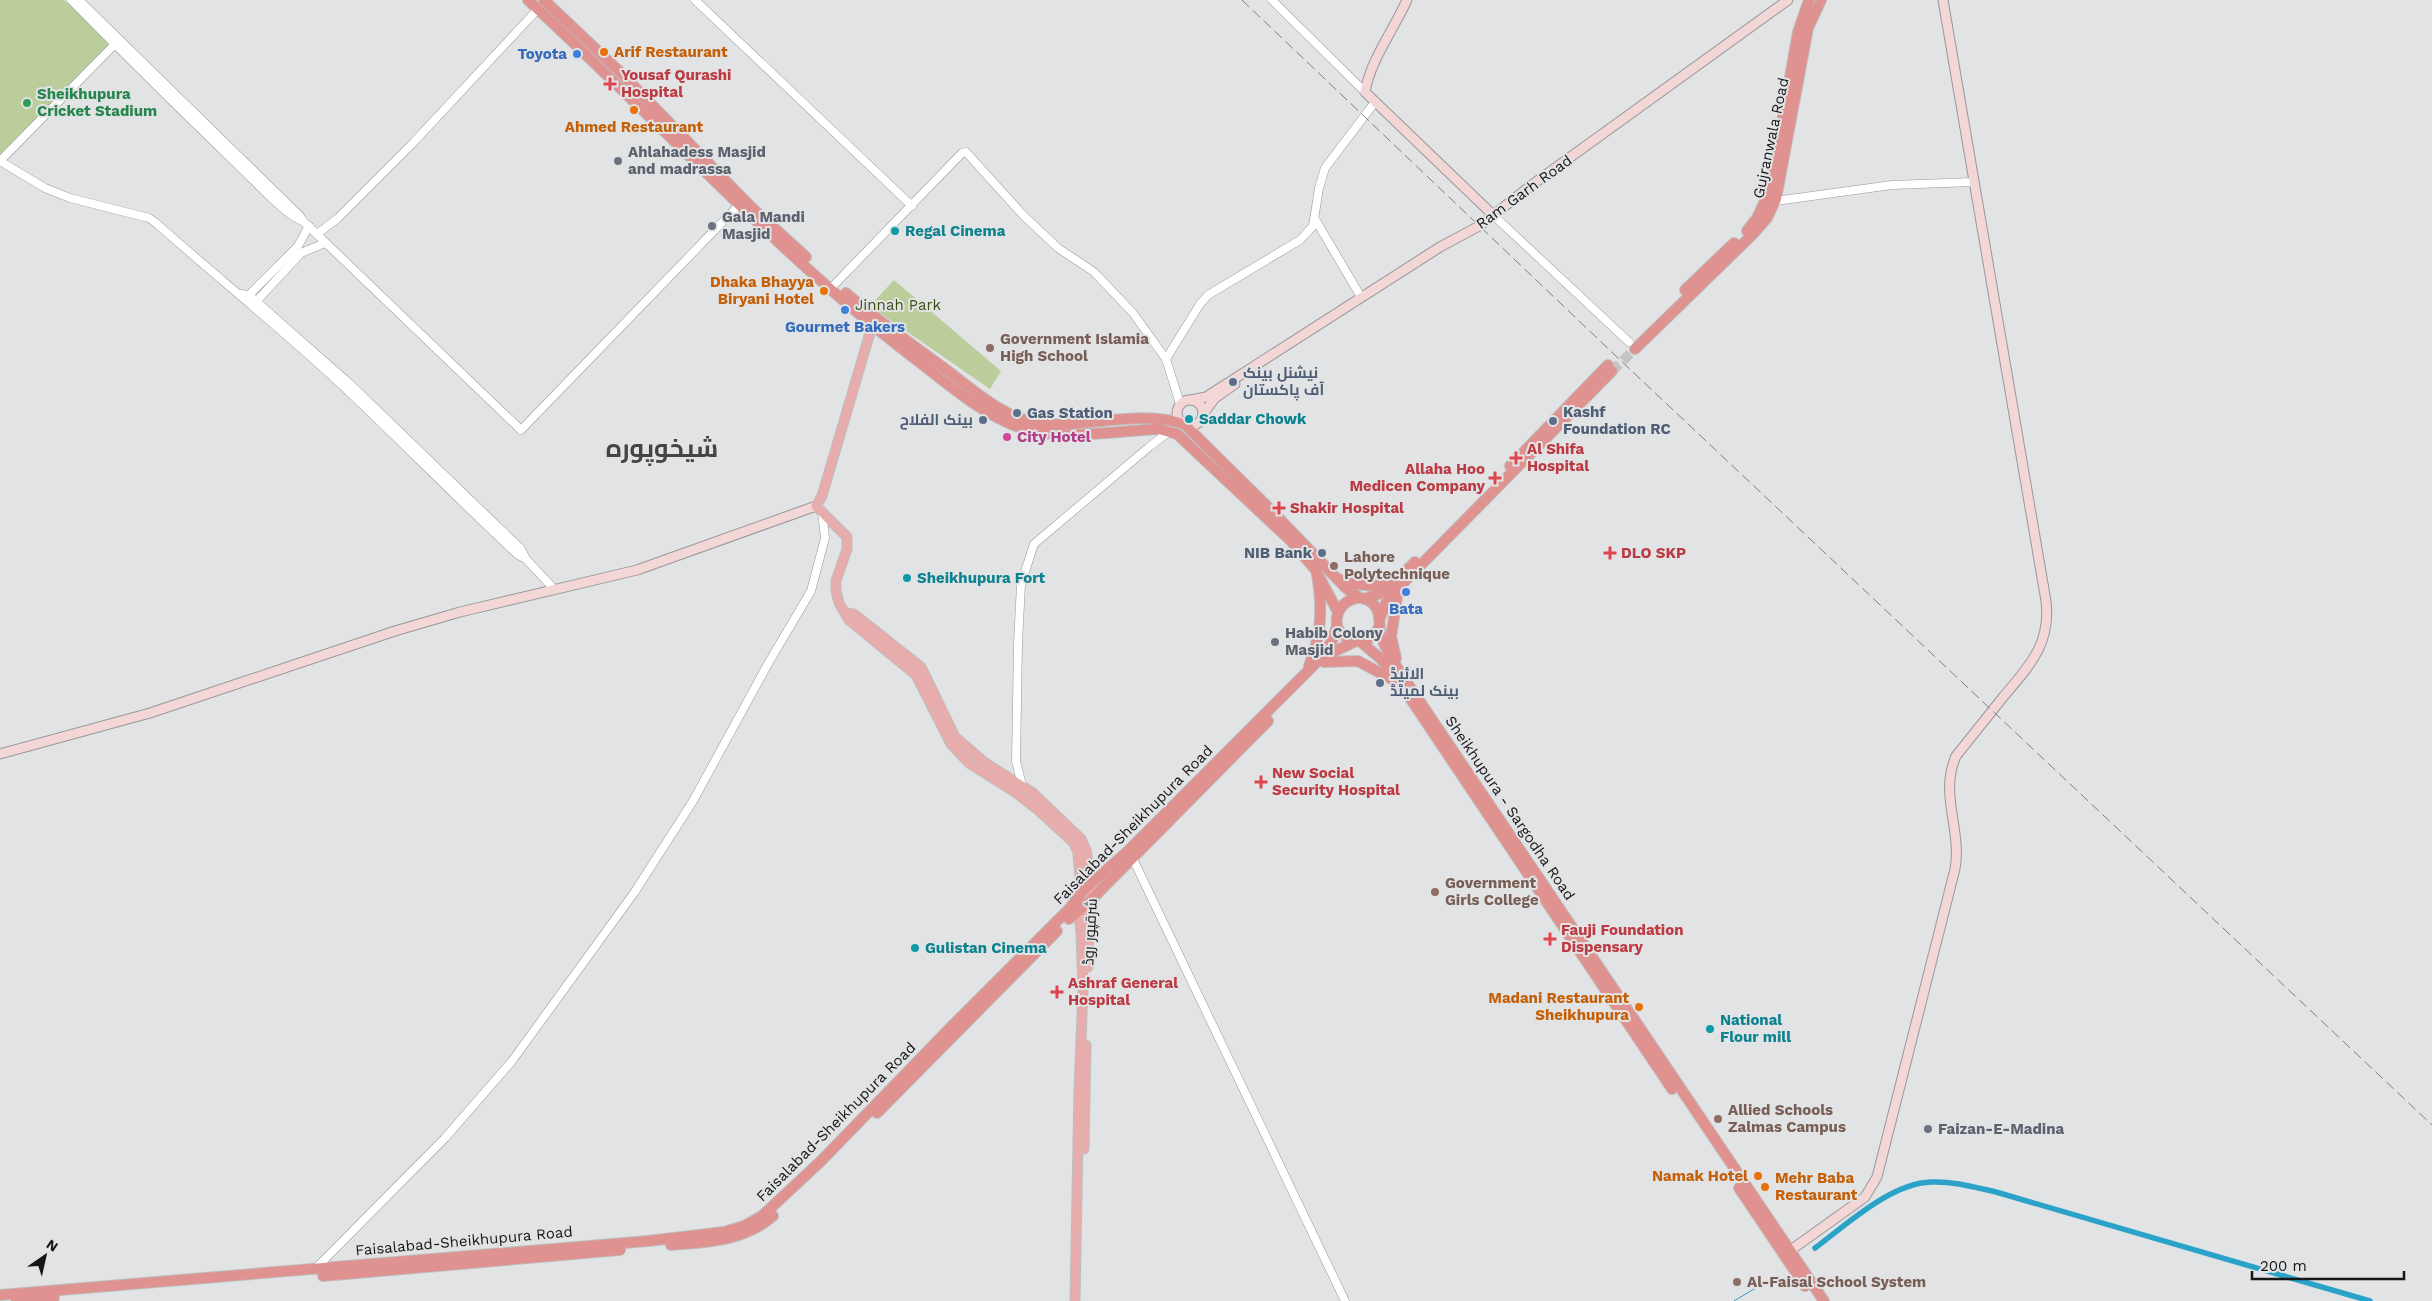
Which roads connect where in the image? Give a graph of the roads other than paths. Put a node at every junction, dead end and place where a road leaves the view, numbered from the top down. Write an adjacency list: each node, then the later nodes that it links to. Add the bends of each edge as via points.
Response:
1 (71, 0): 13 (street)
2 (79, 0): 13 (street)
3 (528, 0): 12 (highway)
4 (544, 0): 26 (highway, via 620,72 750,206)
5 (695, 0): 20 (street)
6 (1272, 0): 15 (street)
7 (1407, 0): 15 (main road, via 1373,64)
8 (1788, 0): 21 (main road, Ram Garh Road)
9 (1809, 0): 14 (highway, Gujranwala Road, via 1798,32)
10 (1821, 0): 14 (highway, Gujranwala Road, via 1808,28)
11 (1942, 0): 17 (main road)
12 (538, 9): 19 (highway); 24 (street, via 412,144 338,218)
13 (117, 42): 23 (street); 27 (street, via 0,161 45,188 70,198 148,218)
14 (1792, 90): 18 (highway, Gujranwala Road); 31 (highway, Gujranwala Road, via 1770,190 1757,218)
15 (1365, 92): 16 (main road)
16 (1375, 102): 21 (main road); 22 (street, via 1325,168 1318,188)
17 (1973, 182): 18 (street, via 1899,185); 66 (main road, via 2046,601 2047,625 2039,651 2028,670 1951,766 1948,790 1957,844 1955,869 1877,1177 1865,1197)
18 (1775, 201): 31 (highway, Gujranwala Road, via 1767,218 1753,234)
19 (738, 206): 25 (street, via 521,430); 30 (highway)
20 (912, 206): 26 (street); 32 (street, via 962,154 968,152 1030,222 1106,284 1133,313)
21 (1492, 214): 28 (main road, Ram Garh Road, via 1480,225); 31 (street)
22 (1315, 219): 28 (street); 32 (street, via 1300,240 1208,295)
23 (306, 224): 24 (street); 27 (street, via 298,246)
24 (317, 234): 25 (street)
25 (325, 243): 29 (street, via 301,253)
26 (836, 284): 33 (highway)
27 (245, 296): 29 (street); 29 (street, via 245,308)
28 (1361, 297): 35 (main road, Ram Garh Road)
29 (254, 304): 47 (street, via 349,383 522,549 526,559)
30 (872, 326): 33 (highway); 43 (main road)
31 (1631, 345)
32 (1166, 358): 37 (street)
33 (934, 367): 39 (highway, via 1024,421 1046,424); 42 (highway, via 993,415 1045,435)
34 (1610, 368): 46 (highway)
35 (1251, 369): 36 (main road, Ram Garh Road, via 1206,397); 38 (main road, Ram Garh Road, via 1249,374 1214,398)
36 (1191, 400): 37 (main road); 38 (main road, via 1201,407)
37 (1180, 404): 40 (main road, via 1177,416)
38 (1203, 414): 40 (main road, via 1197,424)
39 (1156, 420): 41 (highway); 42 (highway, via 1156,425)
40 (1185, 425): 41 (highway); 45 (highway)
41 (1169, 427): 42 (highway); 44 (highway, via 1292,541); 58 (street, via 1034,544 1021,584 1018,643 1016,761)
42 (1150, 430)
43 (819, 509): 47 (main road, via 637,570); 49 (main road, via 848,540 836,586 836,597); 67 (street, via 825,538 806,599 693,801 634,893 512,1061 445,1138)
44 (1315, 569): 50 (highway); 55 (highway, via 1321,606 1320,624 1318,642)
45 (1337, 578): 46 (highway, via 1373,586); 48 (highway)
46 (1397, 586): 48 (highway); 51 (highway); 56 (highway, via 1391,637)
47 (554, 589): 57 (main road, via 395,631 150,713)
48 (1363, 599): 50 (highway, via 1346,602); 51 (highway, via 1376,608)
49 (846, 612): 58 (main road, via 854,614 921,667 955,737 984,762); 59 (main road, via 849,620 916,675 939,724 969,763 1023,798)
50 (1338, 612): 52 (highway)
51 (1379, 623): 53 (highway, via 1372,637); 56 (highway, Sheikhupura - Sargodha Road, via 1388,652)
52 (1337, 626): 53 (highway, via 1342,635); 55 (highway, Faisalabad-Sheikhupura Road, via 1328,649)
53 (1358, 642): 54 (highway, Faisalabad-Sheikhupura Road, via 1334,652); 56 (highway, Sheikhupura - Sargodha Road, via 1382,660)
54 (1324, 662): 56 (highway, via 1358,660); 60 (highway, Faisalabad-Sheikhupura Road, via 1236,756)
55 (1307, 672): 61 (highway, Faisalabad-Sheikhupura Road)
56 (1404, 683): 66 (highway, Sheikhupura - Sargodha Road)
57 (0, 754)
58 (1022, 785): 59 (main road)
59 (1078, 841): 61 (main road, شرقپور روڈ, via 1086,850); 62 (main road, شرقپور روڈ)
60 (1132, 857): 63 (highway, Faisalabad-Sheikhupura Road); 72 (street)
61 (1090, 885): 62 (highway, Faisalabad-Sheikhupura Road); 63 (main road, شرقپور روڈ)
62 (1078, 897): 64 (main road, شرقپور روڈ); 65 (highway, Faisalabad-Sheikhupura Road, via 821,1161 762,1216 724,1232)
63 (1091, 900): 64 (highway, Faisalabad-Sheikhupura Road); 71 (main road, شرقپور روڈ)
64 (1078, 909): 65 (highway, Faisalabad-Sheikhupura Road, via 975,1016 763,1224 728,1239); 70 (main road, شرقپور روڈ, via 1083,990)
65 (649, 1244): 67 (highway, Faisalabad-Sheikhupura Road); 69 (highway, Faisalabad-Sheikhupura Road)
66 (1787, 1253): 73 (highway, Sheikhupura - Sargodha Road); 74 (highway, Sheikhupura - Sargodha Road)
67 (315, 1269): 68 (highway, Faisalabad-Sheikhupura Road)
68 (0, 1295)
69 (16, 1301)
70 (1075, 1301)
71 (1080, 1301)
72 (1345, 1301)
73 (1815, 1301)
74 (1824, 1301)

